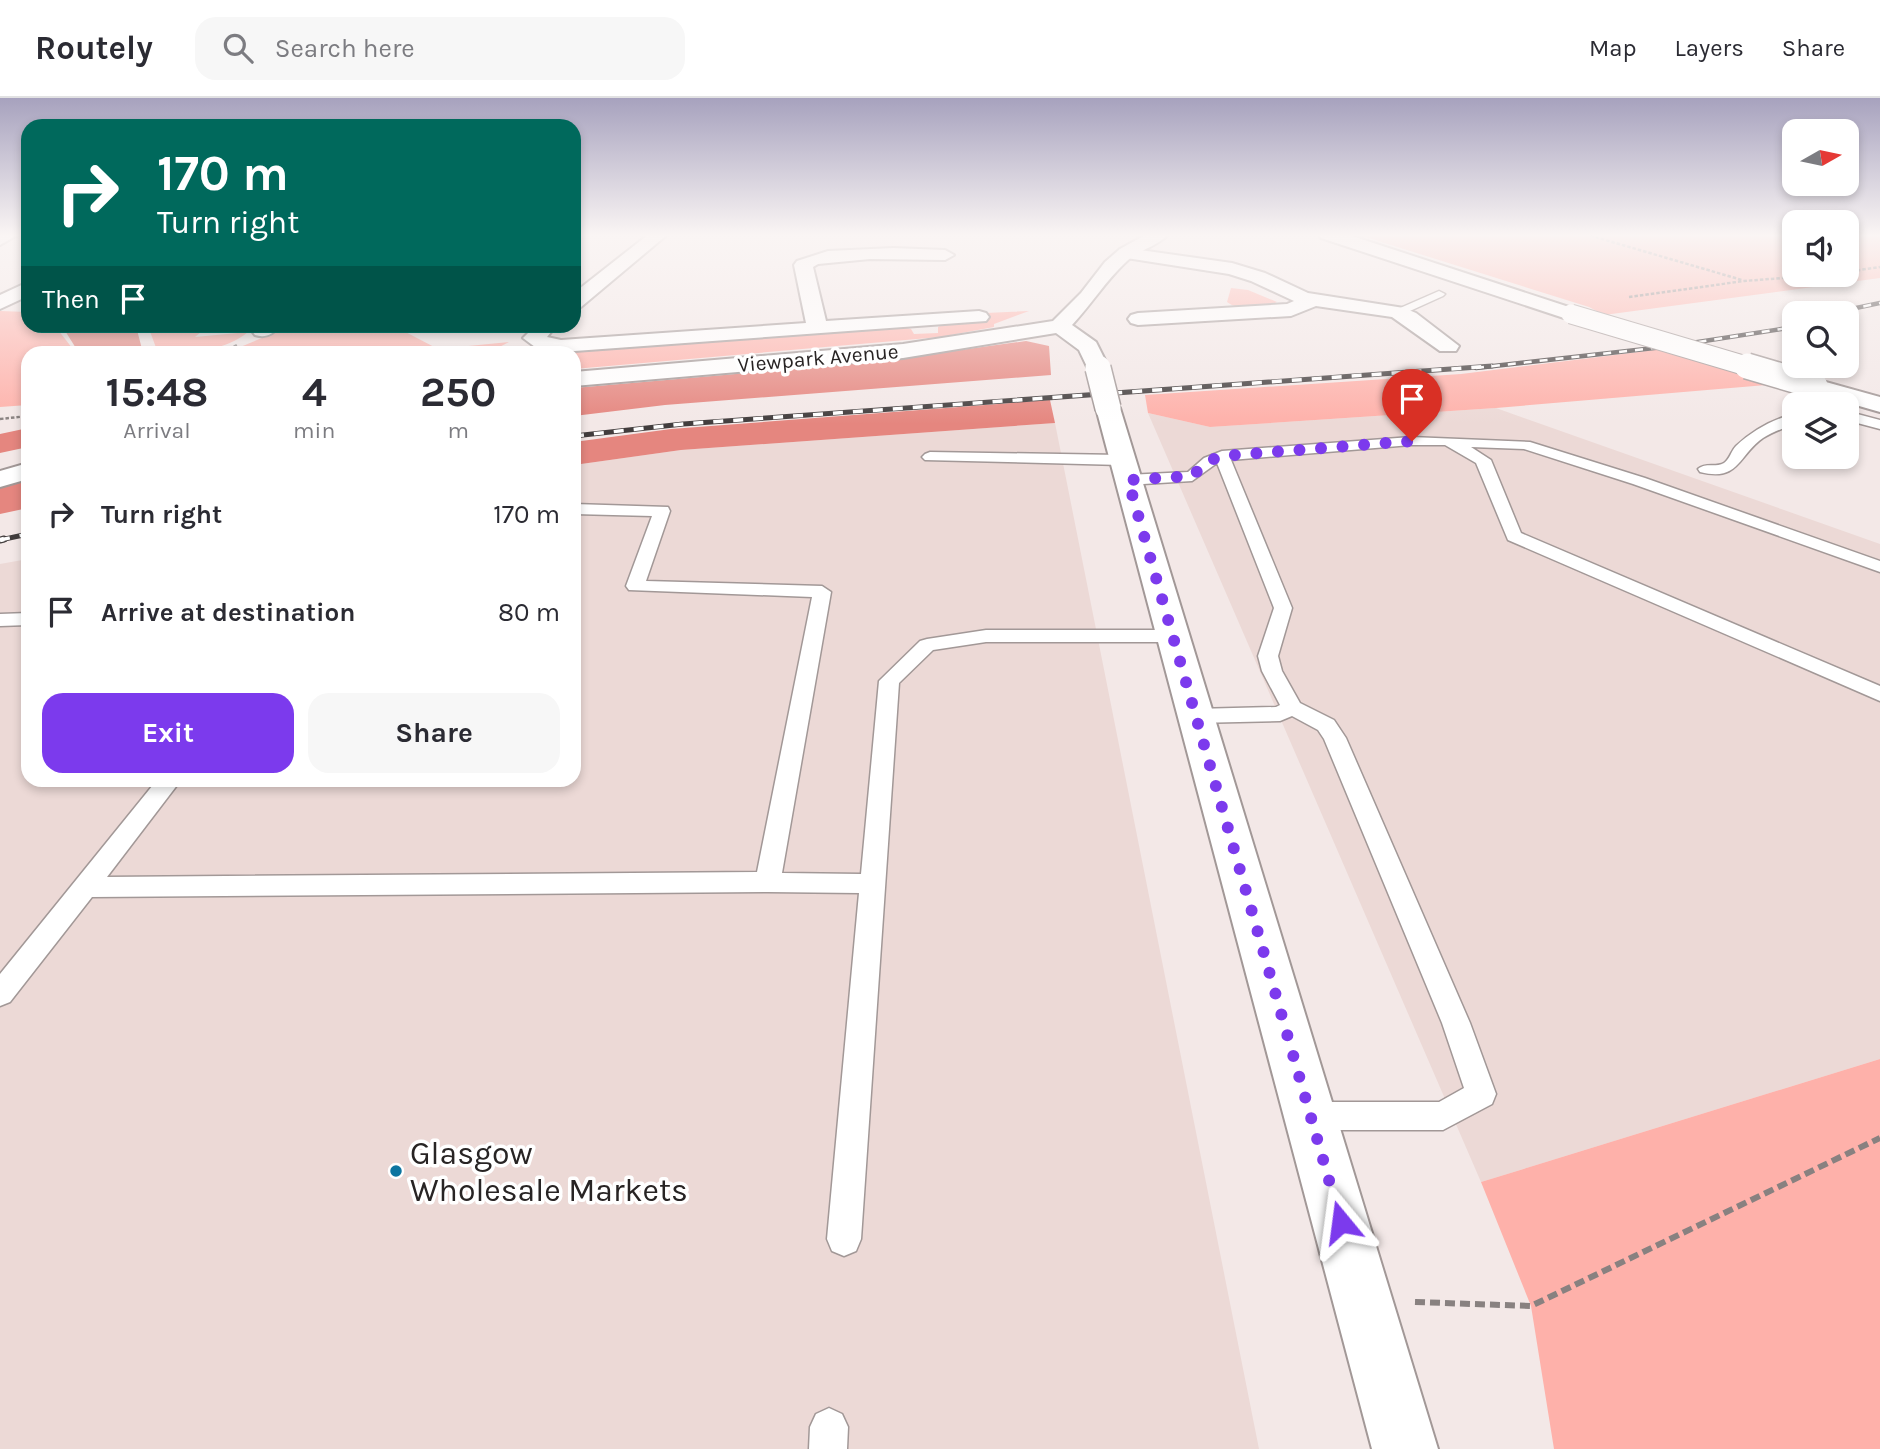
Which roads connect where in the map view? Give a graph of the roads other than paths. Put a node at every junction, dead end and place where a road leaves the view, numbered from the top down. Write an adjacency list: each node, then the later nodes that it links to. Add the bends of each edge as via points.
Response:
1 (811, 297): 11 (street)
2 (1088, 297): 10 (street)
3 (1303, 297): 6 (street)
4 (1432, 297): 7 (lane)
5 (1519, 297): 15 (street, bridge)
6 (1313, 300): 7 (street); 9 (street, via 1294,309 1221,305)
7 (1397, 312): 13 (street)
8 (979, 317): 11 (street, via 923,326)
9 (1138, 319)
10 (1060, 326): 14 (street, Viewpark Avenue, via 916,349); 27 (street, via 1088,347)
11 (818, 329): 12 (street, via 561,346 547,345)
12 (541, 333)
13 (1448, 346)
14 (581, 378)
15 (1807, 392)
16 (1859, 403): 17 (street)
17 (1880, 405)
18 (1859, 414): 20 (lane)
19 (1782, 424): 26 (lane, via 1739,451 1734,465)
20 (1880, 425)
21 (1448, 441): 22 (lane); 31 (lane, via 1525,445); 35 (lane, via 1483,460 1514,536)
22 (1222, 456): 27 (lane, via 1192,476); 36 (lane, via 1283,608 1268,656)
23 (930, 457): 27 (lane)
24 (21, 462): 25 (street)
25 (0, 467)
26 (1706, 469)
27 (1124, 470): 34 (street)
28 (21, 473): 29 (street)
29 (0, 479)
30 (581, 509): 39 (lane, via 662,510 635,586 822,592)
31 (1880, 567)
32 (21, 619): 33 (lane)
33 (0, 620)
34 (1172, 636): 37 (street); 40 (lane, via 986,636 927,645 889,681)
35 (1880, 694)
36 (1292, 707): 37 (lane, via 1280,714); 43 (lane, via 1326,724 1335,738 1456,1023 1481,1094 1443,1116)
37 (1195, 716): 43 (street)
38 (164, 787): 41 (lane)
39 (768, 882): 40 (lane); 41 (lane)
40 (873, 884): 44 (lane)
41 (85, 887): 42 (lane)
42 (0, 994)
43 (1310, 1116): 45 (street)
44 (844, 1239)
45 (1405, 1449)

